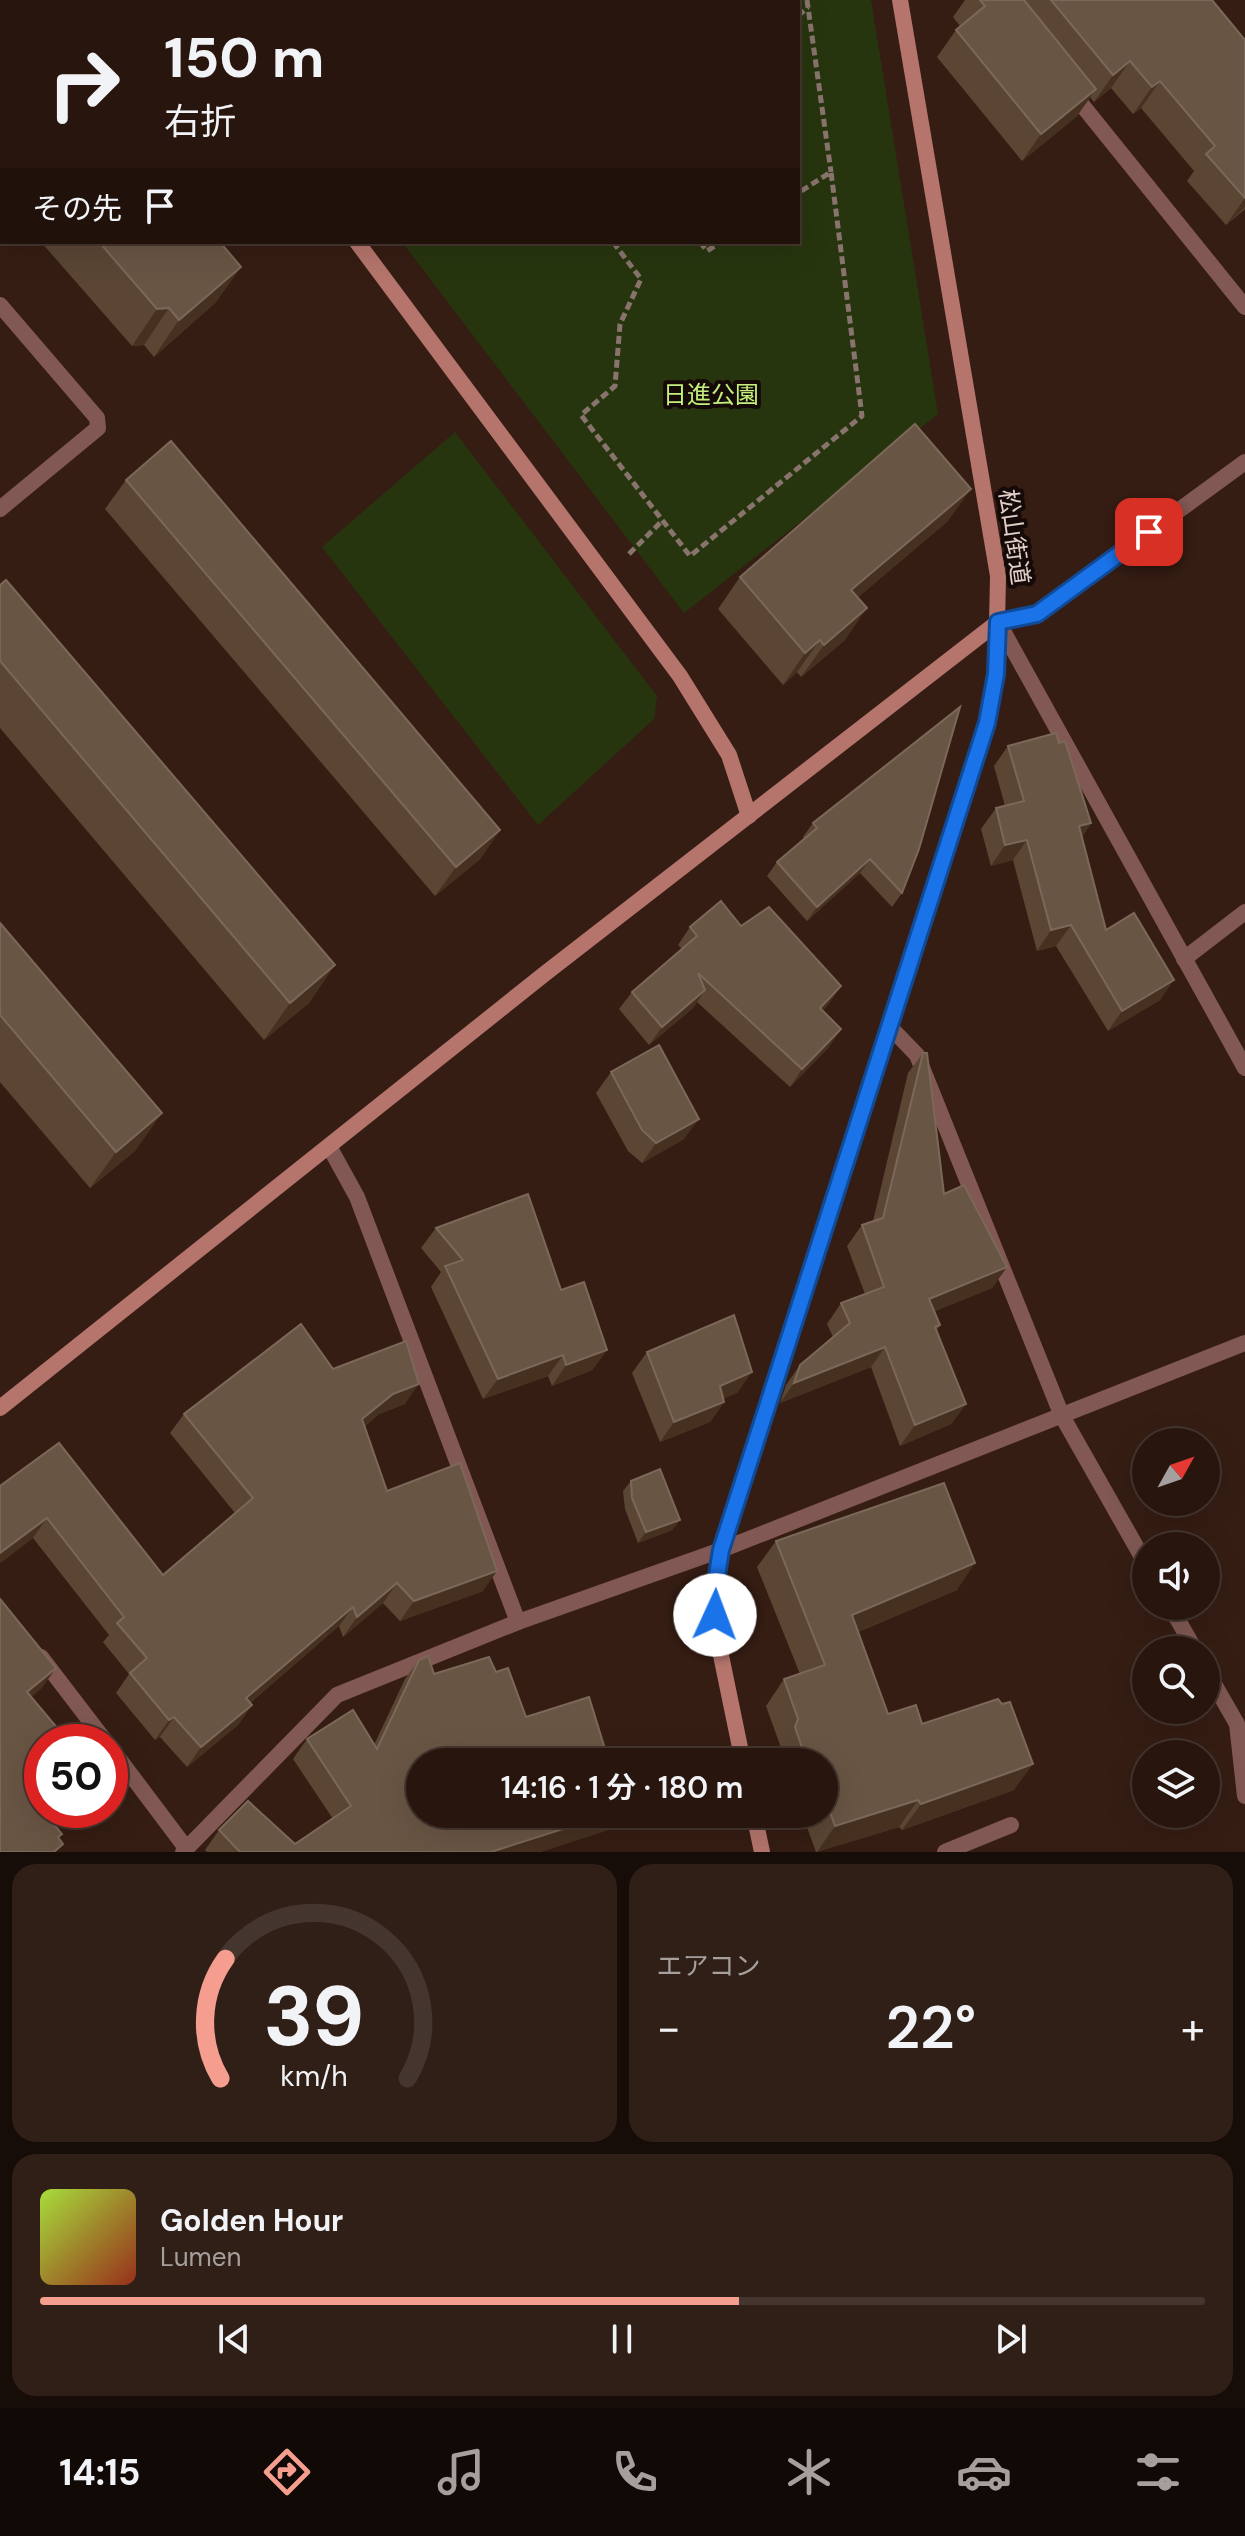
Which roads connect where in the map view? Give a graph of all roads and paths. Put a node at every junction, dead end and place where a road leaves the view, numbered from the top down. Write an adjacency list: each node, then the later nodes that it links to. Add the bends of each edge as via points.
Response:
1 (900, 0): 16 (street, 松山街道, via 998,576)
2 (808, 4): 4 (path)
3 (1057, 74): 11 (street)
4 (831, 172): 5 (path); 14 (path, via 862,416 690,556)
5 (800, 192)
6 (358, 244): 15 (street)
7 (615, 244): 14 (path, via 641,279 620,324 615,386 581,415)
8 (702, 244): 9 (path, via 707,251)
9 (718, 244)
10 (0, 305): 13 (street, via 97,418 98,428)
11 (1245, 307)
12 (1245, 462): 16 (street, via 1037,614)
13 (0, 509)
14 (663, 520): 15 (path)
15 (605, 578): 17 (street, via 680,676 729,755)
16 (998, 622): 17 (street); 19 (street); 20 (street, 松山街道, via 987,723)
17 (749, 816): 22 (street)
18 (1245, 912): 19 (street)
19 (1184, 959): 21 (street)
20 (889, 1026): 25 (street, via 917,1055); 27 (street, 松山街道)
21 (1245, 1068)
22 (330, 1148): 24 (street); 28 (street, via 357,1197)
23 (1245, 1343): 25 (street)
24 (0, 1408)
25 (1062, 1416): 26 (street); 27 (street)
26 (1132, 1539)
27 (721, 1550): 28 (street); 32 (street, 松山街道, via 714,1594 717,1636)
28 (518, 1622): 37 (street, via 337,1695)
29 (29, 1641): 31 (street)
30 (1220, 1694): 34 (street, via 1237,1724)
31 (92, 1724)
32 (740, 1748)
33 (128, 1772): 37 (street)
34 (1245, 1796)
35 (1011, 1825): 39 (street)
36 (757, 1828): 38 (street)
37 (185, 1850)
38 (762, 1852)
39 (945, 1852)

